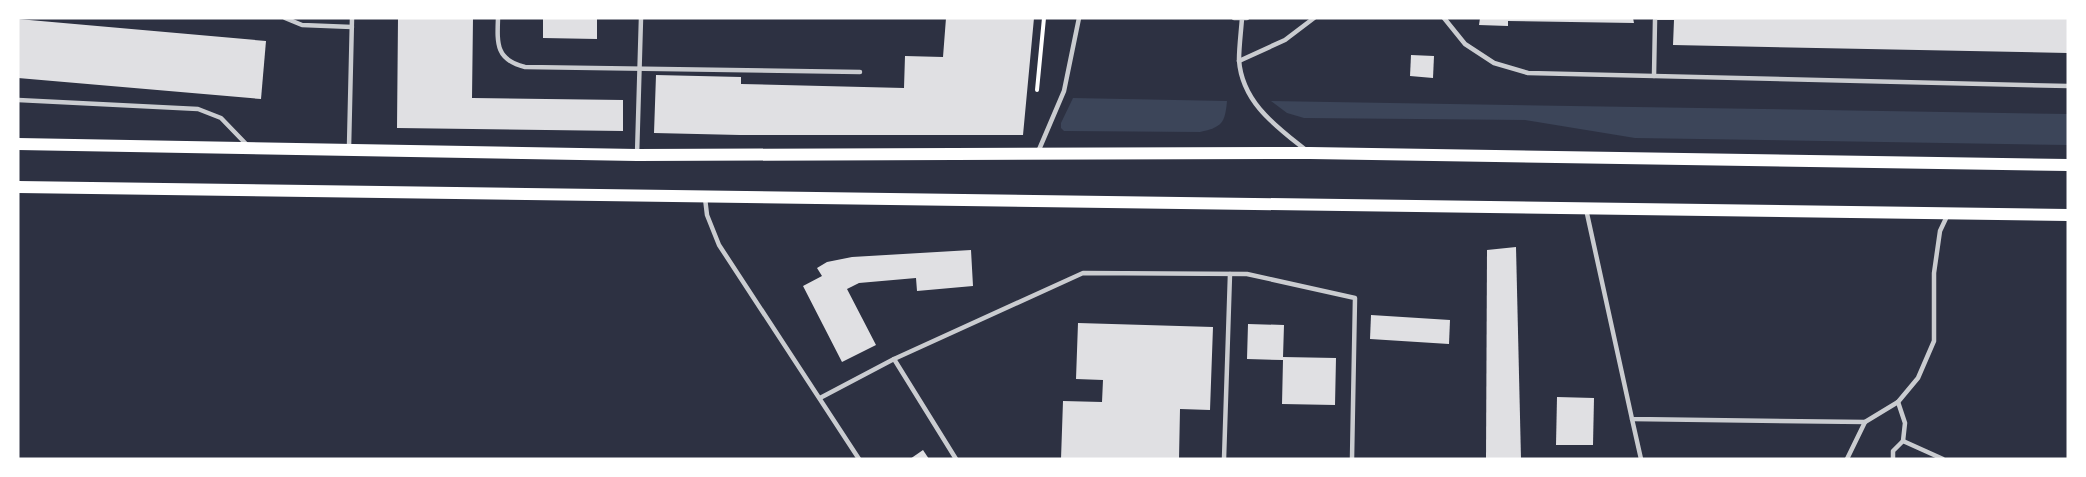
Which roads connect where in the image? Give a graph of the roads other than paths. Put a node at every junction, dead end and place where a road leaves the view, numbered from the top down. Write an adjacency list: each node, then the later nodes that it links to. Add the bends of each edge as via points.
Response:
1 (285, 18): 11 (lane, via 302,25)
2 (352, 18): 11 (lane)
3 (498, 18): 13 (lane, via 499,50 514,65)
4 (641, 18): 13 (lane)
5 (1079, 18): 21 (lane, via 1064,91)
6 (1234, 18): 7 (lane)
7 (1244, 18): 12 (lane)
8 (1314, 18): 12 (lane, via 1285,40)
9 (1444, 18): 15 (lane, via 1465,44 1494,63 1528,73)
10 (1655, 20): 15 (lane)
11 (352, 27): 20 (lane)
12 (1239, 61): 22 (lane, via 1247,93 1270,122)
13 (640, 69): 14 (lane); 23 (lane)
14 (860, 72)
15 (1654, 76): 16 (lane)
16 (2068, 86)
17 (18, 100): 19 (lane, via 198,109 221,118)
18 (18, 144): 19 (main road)
19 (249, 148): 20 (main road)
20 (349, 150): 23 (main road)
21 (1038, 152): 22 (main road); 23 (main road)
22 (1310, 153): 24 (main road)
23 (637, 155)
24 (2068, 165)
25 (18, 188): 26 (main road)
26 (705, 195): 27 (main road); 32 (lane, via 707,215 719,245)
27 (1586, 209): 28 (main road); 34 (lane)
28 (1949, 213): 29 (main road); 33 (lane, via 1940,231 1934,273 1934,341 1918,378)
29 (2068, 215)
30 (1230, 274): 31 (lane, via 1083,273); 39 (lane); 40 (lane, via 1247,274 1355,298)
31 (894, 359): 32 (lane); 38 (lane)
32 (820, 398): 37 (lane)
33 (1898, 402): 35 (lane); 36 (lane, via 1905,423)
34 (1632, 419): 35 (lane); 41 (lane)
35 (1865, 422): 42 (lane)
36 (1903, 441): 43 (lane, via 1893,451); 44 (lane)
37 (859, 459)
38 (956, 459)
39 (1224, 459)
40 (1352, 459)
41 (1641, 459)
42 (1847, 459)
43 (1893, 459)
44 (1943, 459)

